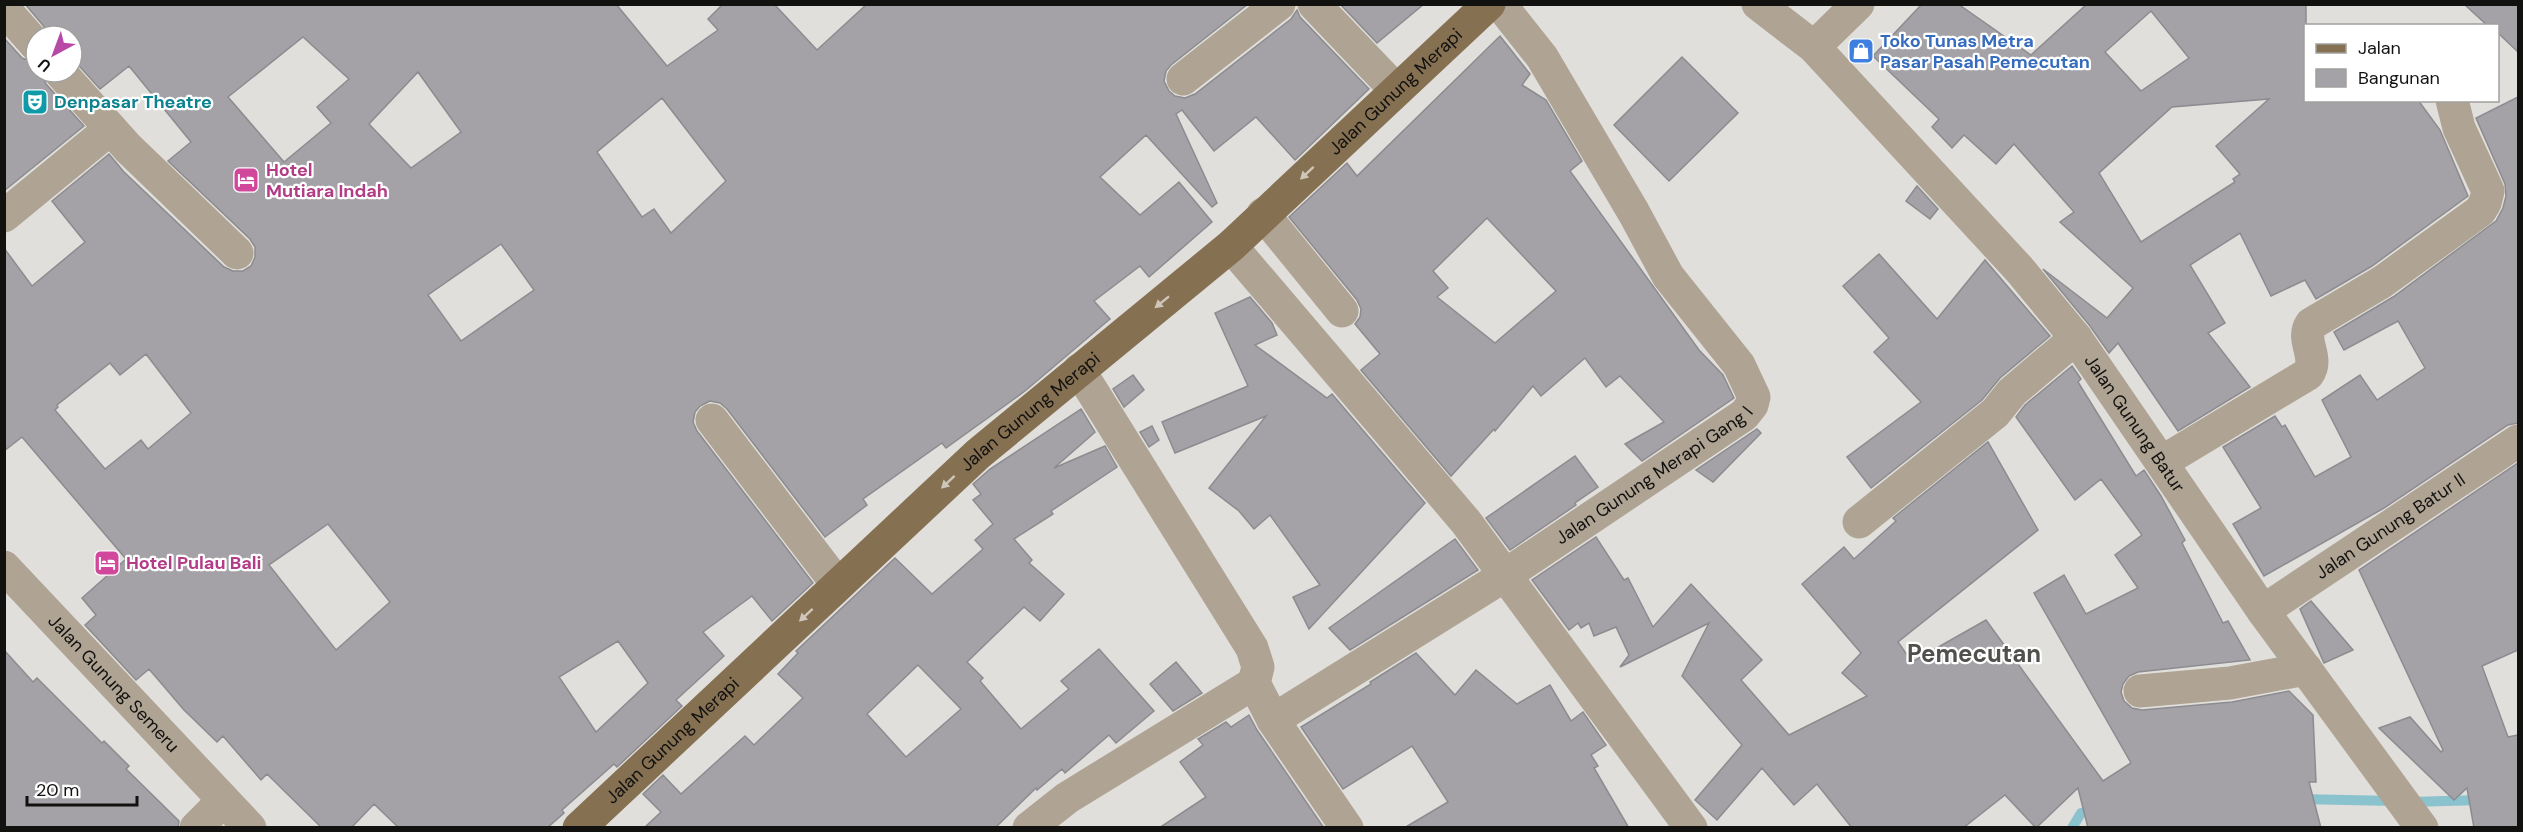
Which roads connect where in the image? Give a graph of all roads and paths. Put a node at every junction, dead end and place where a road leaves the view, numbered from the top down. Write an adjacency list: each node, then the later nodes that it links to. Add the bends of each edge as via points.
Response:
1 (1279, 4): 10 (street)
2 (1314, 4): 12 (street)
3 (1489, 4): 12 (main road, Jalan Gunung Merapi)
4 (1500, 4): 27 (street, Jalan Gunung Merapi Gang I, via 1542,57 1668,276 1739,365 1754,397 1744,415)
5 (1758, 4): 9 (street, Jalan Gunung Batur)
6 (1858, 4): 9 (street)
7 (4, 9): 8 (street)
8 (24, 32)
9 (1814, 47): 20 (street, Jalan Gunung Batur, via 2019,269)
10 (1183, 79)
11 (71, 84): 14 (street)
12 (1396, 90): 15 (main road, Jalan Gunung Merapi, one-way to 15)
13 (2452, 102): 24 (street, via 2459,128 2488,191 2480,211 2382,282 2311,324 2307,336 2313,363 2308,374)
14 (110, 129): 16 (street); 18 (street)
15 (1263, 214): 17 (main road, Jalan Gunung Merapi); 19 (street)
16 (4, 216)
17 (1231, 246): 21 (main road, Jalan Gunung Merapi, one-way to 21); 27 (street, via 1439,490)
18 (237, 254)
19 (1342, 311)
20 (2076, 338): 24 (street, Jalan Gunung Batur); 25 (street, via 2012,392 1995,413)
21 (1079, 370): 28 (main road, Jalan Gunung Merapi, one-way to 28, via 978,454); 31 (street, via 1252,648 1258,667)
22 (712, 420): 28 (street)
23 (2518, 441): 29 (street, Jalan Gunung Batur II)
24 (2162, 462): 29 (street, Jalan Gunung Batur)
25 (1859, 522)
26 (4, 567): 34 (street, Jalan Gunung Semeru)
27 (1504, 576): 33 (street, Jalan Gunung Merapi Gang I); 40 (street)
28 (838, 585): 37 (main road, Jalan Gunung Merapi, one-way to 37)
29 (2264, 611): 30 (street, Jalan Gunung Batur)
30 (2306, 669): 32 (street, via 2230,683); 41 (street, Jalan Gunung Batur)
31 (1254, 683): 33 (street); 38 (street, via 1067,798)
32 (2140, 691)
33 (1272, 720): 39 (street)
34 (223, 801): 35 (street); 36 (street, Jalan Gunung Semeru)
35 (196, 828)
36 (250, 828)
37 (579, 828)
38 (1029, 828)
39 (1347, 828)
40 (1691, 828)
41 (2422, 828)

